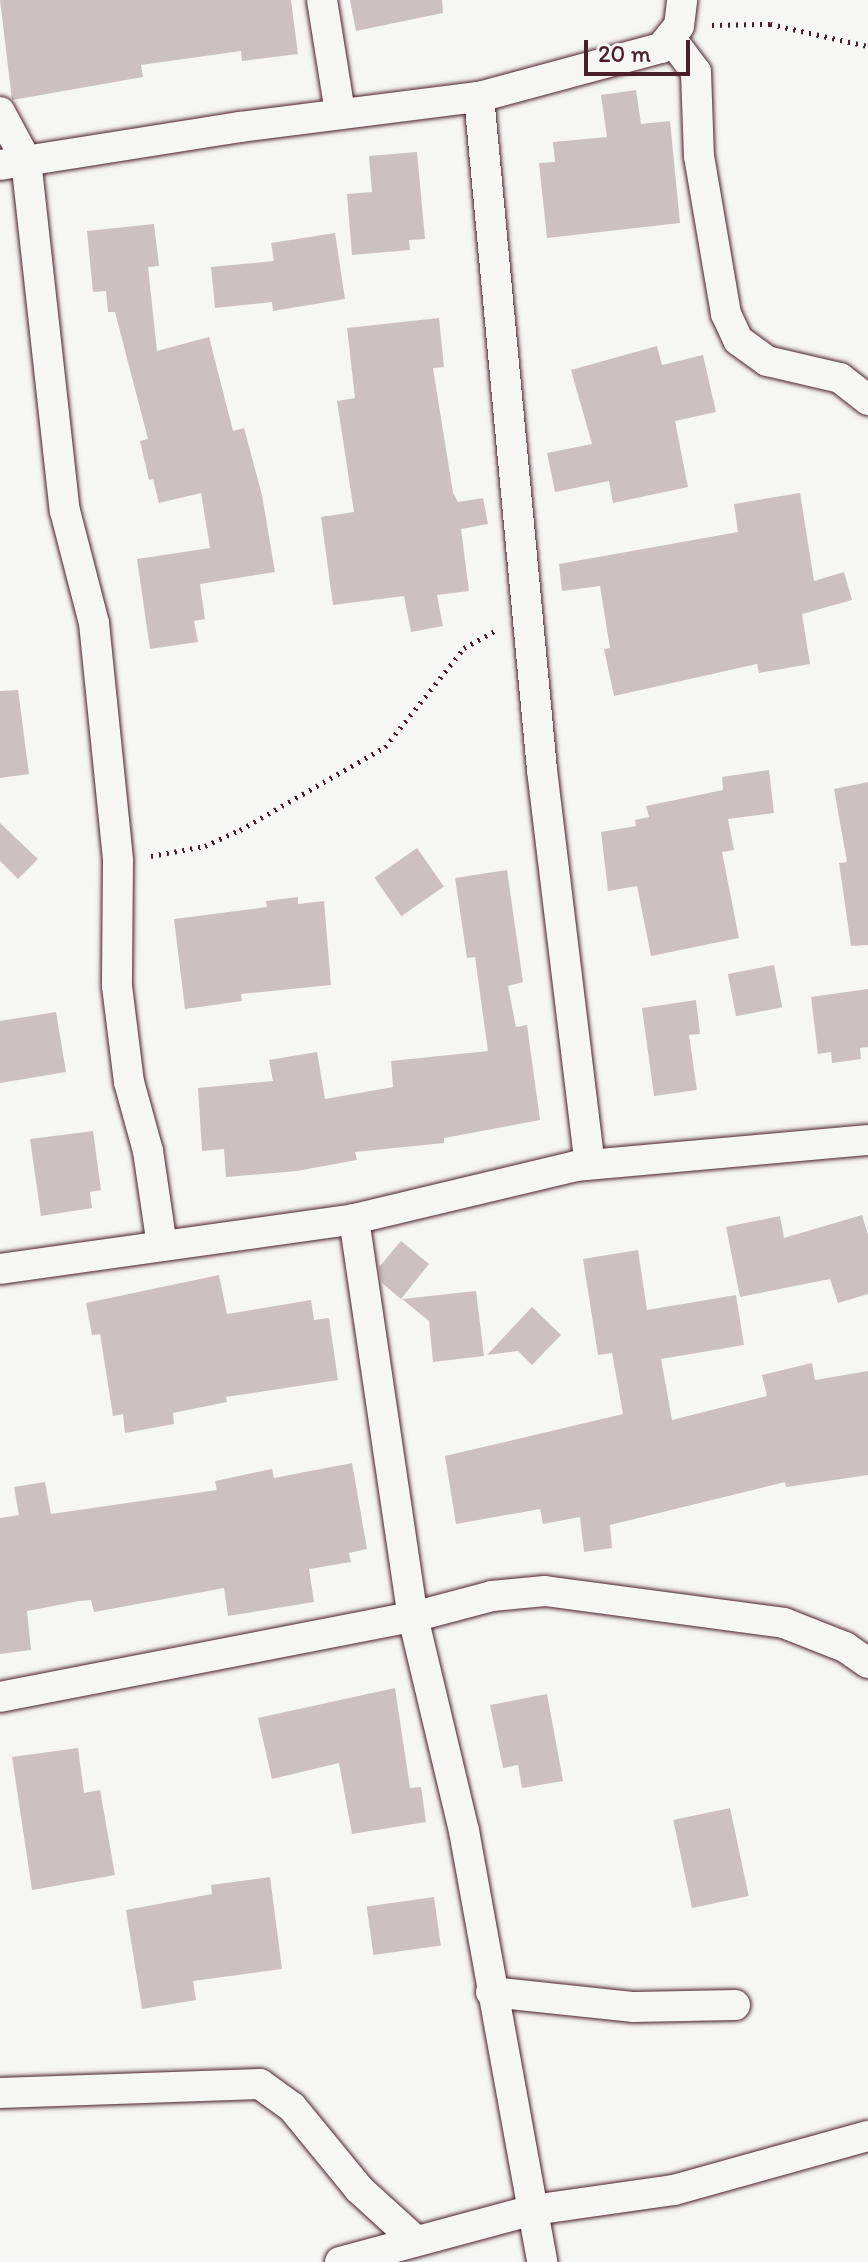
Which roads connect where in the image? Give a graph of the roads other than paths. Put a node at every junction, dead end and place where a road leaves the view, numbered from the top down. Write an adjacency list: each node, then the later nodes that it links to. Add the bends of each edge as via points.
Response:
1 (322, 0): 5 (street)
2 (677, 22): 3 (street, via 661,48); 7 (street, via 696,72 699,156 726,314 738,340 767,361 840,378)
3 (479, 97): 5 (street); 9 (street, via 528,619)
4 (0, 112): 6 (street)
5 (340, 113): 6 (street)
6 (13, 162): 11 (street, via 65,511 94,623 118,861 117,986 129,1082 148,1151)
7 (868, 400)
8 (868, 1140): 9 (street)
9 (590, 1164): 10 (street)
10 (354, 1219): 11 (street); 13 (street)
11 (162, 1246): 12 (street)
12 (0, 1269)
13 (413, 1617): 14 (street, via 492,1596 545,1591 600,1596 784,1623 845,1647); 15 (street); 16 (street, via 464,1831)
14 (868, 1663)
15 (0, 1697)
16 (491, 1992): 17 (street, via 634,2007); 20 (street)
17 (735, 2005)
18 (0, 2093): 21 (street, via 260,2084 292,2107 359,2189)
19 (868, 2136): 20 (street, via 674,2190)
20 (533, 2210): 21 (street); 23 (street)
21 (414, 2239): 22 (street)
22 (340, 2262)
23 (542, 2262)

